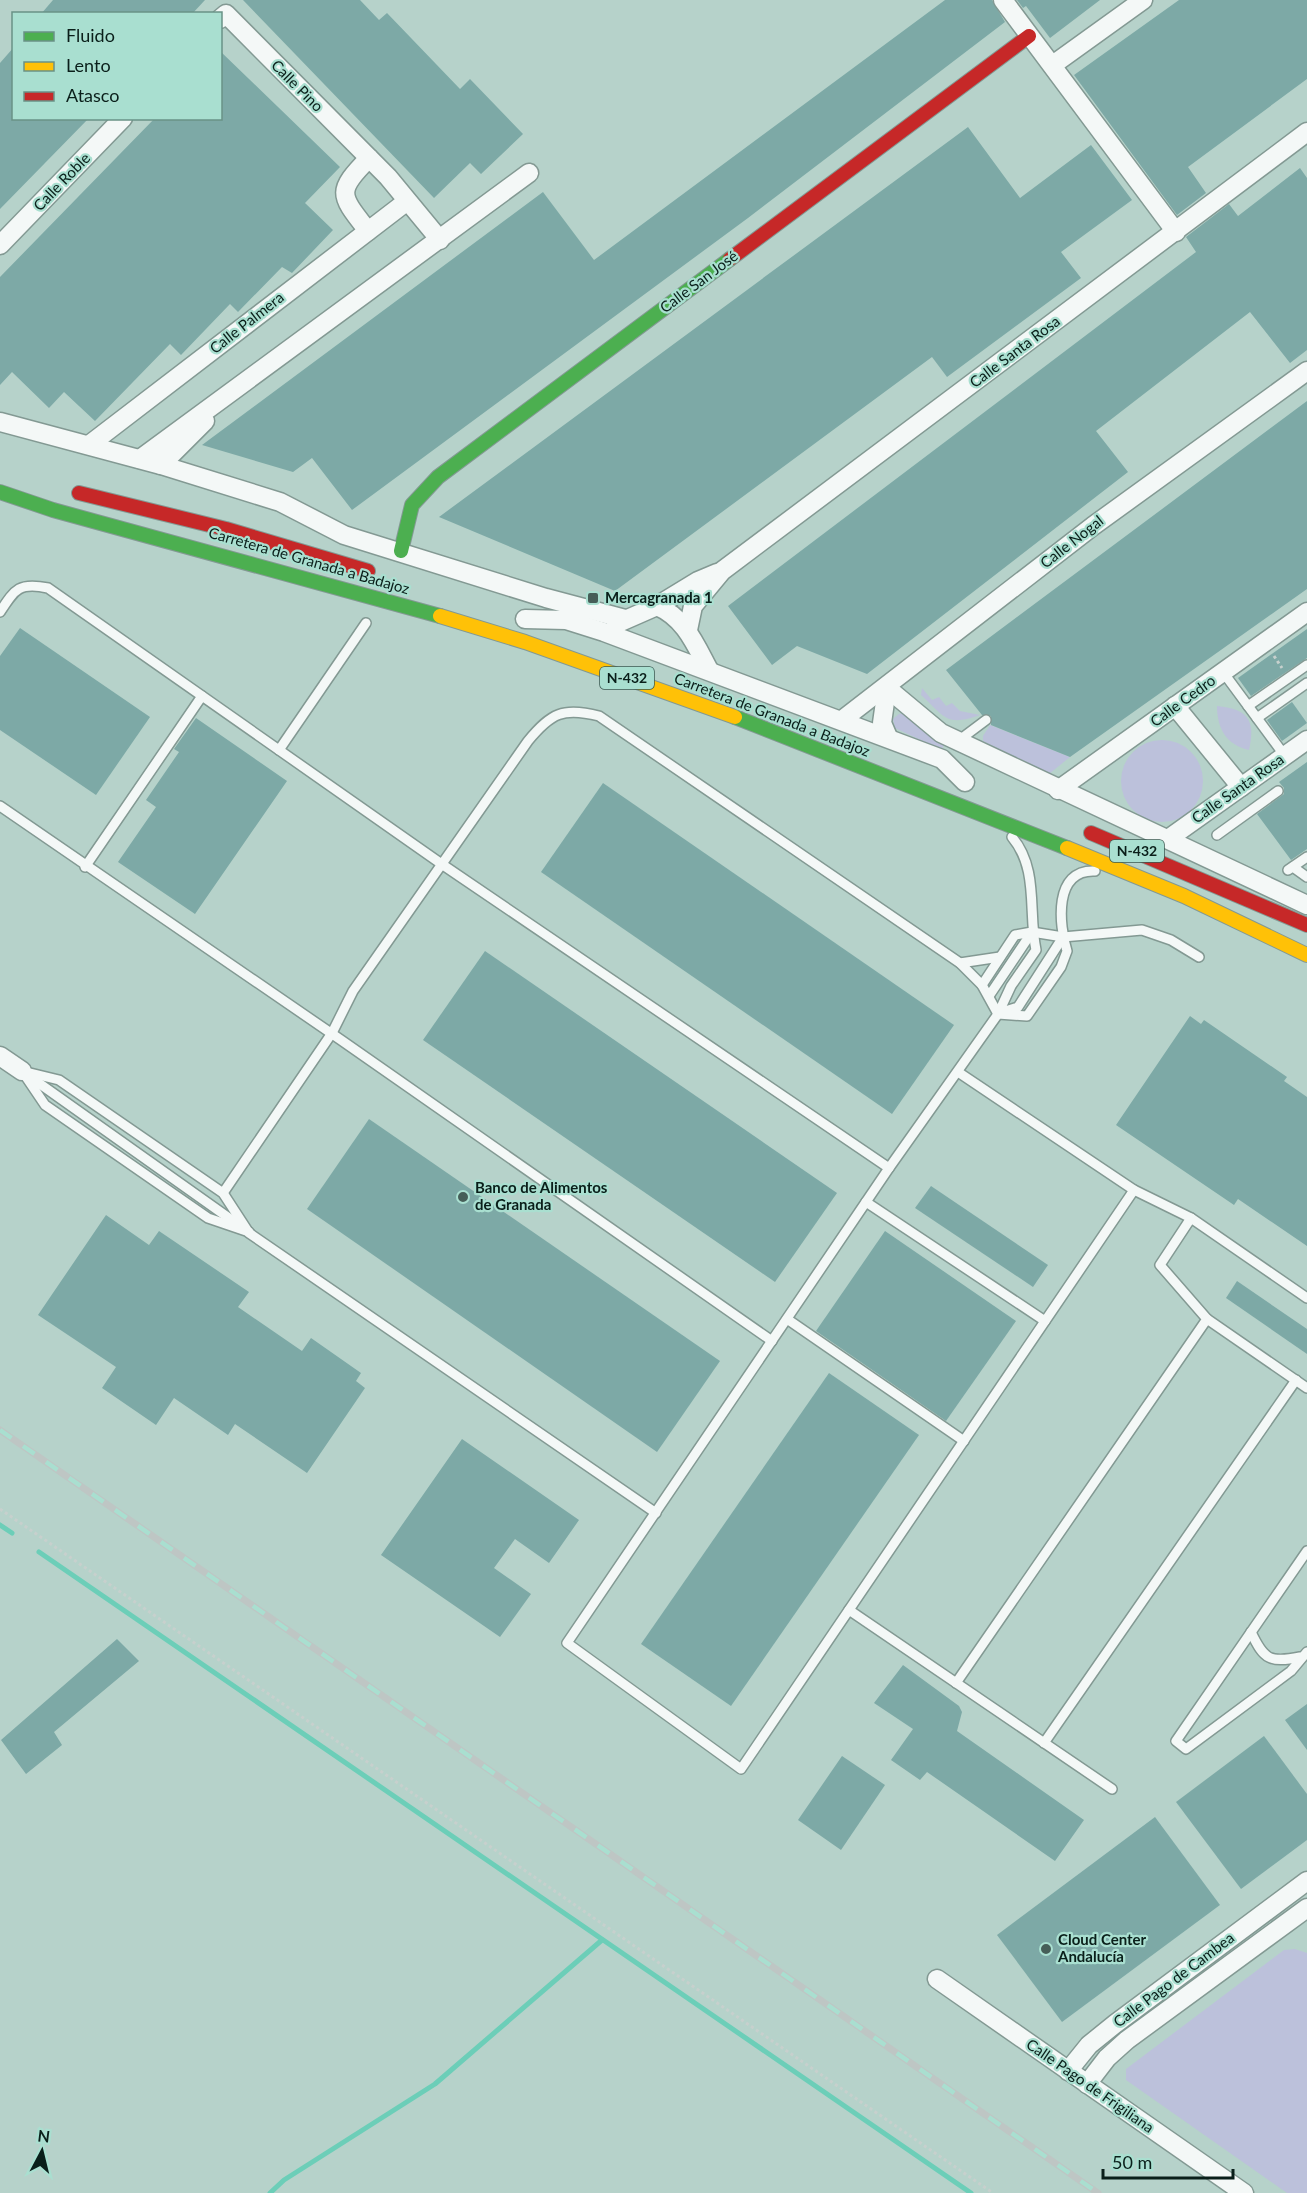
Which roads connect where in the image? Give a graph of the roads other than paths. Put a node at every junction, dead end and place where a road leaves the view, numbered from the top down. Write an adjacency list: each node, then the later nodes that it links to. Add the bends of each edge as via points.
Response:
1 (1003, 0): 4 (street)
2 (1143, 0): 5 (street)
3 (223, 16): 8 (street, Calle Pino)
4 (1029, 36): 5 (street); 25 (main road, Calle San José, via 438,477 412,505)
5 (1054, 64): 12 (street)
6 (121, 120): 14 (street, Calle Roble)
7 (1307, 132): 12 (street, Calle Santa Rosa)
8 (369, 158): 10 (street, Calle Pino); 11 (street, via 348,180 345,191 347,204)
9 (529, 172): 13 (street)
10 (406, 202): 11 (street, Calle Palmera); 13 (street, Calle Pino)
11 (368, 231): 18 (street, Calle Palmera)
12 (1176, 232): 26 (street, Calle Santa Rosa)
13 (440, 240): 16 (street)
14 (0, 245)
15 (1307, 371): 40 (street, Calle Nogal, via 1093,526)
16 (221, 401): 19 (street); 20 (street)
17 (0, 422): 18 (street)
18 (88, 445): 19 (street)
19 (140, 459): 20 (street)
20 (161, 465): 25 (street, via 280,502 344,536)
21 (68, 491): 27 (main road, Carretera de Granada a Badajoz, via 226,529)
22 (0, 492): 24 (main road, Carretera de Granada a Badajoz / N-432)
23 (0, 503): 24 (street)
24 (53, 510): 57 (main road, Carretera de Granada a Badajoz / N-432, via 212,551 525,642 706,706)
25 (401, 551): 32 (street)
26 (722, 571): 28 (street, Calle Santa Rosa); 34 (street, Calle Santa Rosa, via 693,606)
27 (381, 575)
28 (657, 606): 32 (street, Calle Santa Rosa); 34 (street, via 672,613)
29 (0, 612): 41 (lane, via 14,591 30,584 48,588)
30 (1307, 612): 38 (street, Calle Cedro)
31 (519, 618): 35 (street, via 566,620); 52 (main road, Carretera de Granada a Badajoz / N-432, via 758,702)
32 (625, 619): 35 (street, Calle Santa Rosa)
33 (366, 623): 50 (lane)
34 (688, 630): 37 (street)
35 (604, 632): 37 (street)
36 (1307, 665): 43 (lane)
37 (709, 670): 45 (street)
38 (1223, 672): 42 (street, Calle Cedro); 43 (lane)
39 (1307, 683): 44 (lane)
40 (887, 687): 45 (street, Calle Nogal); 47 (street, via 882,723); 49 (street, via 941,734)
41 (202, 696): 50 (lane); 63 (lane)
42 (1175, 706): 53 (street); 54 (street, Calle Cedro)
43 (1248, 706): 44 (lane)
44 (1257, 718): 51 (lane)
45 (842, 720): 47 (street)
46 (986, 720): 49 (lane)
47 (888, 737): 52 (street, via 942,759)
48 (1307, 740): 51 (street, Calle Santa Rosa)
49 (958, 741): 54 (street)
50 (279, 750): 62 (lane)
51 (1285, 756): 53 (street, Calle Santa Rosa)
52 (970, 785)
53 (1241, 787): 60 (street, Calle Santa Rosa)
54 (1058, 790): 60 (street)
55 (1278, 791): 59 (lane)
56 (0, 806): 63 (lane)
57 (994, 818): 64 (main road, Carretera de Granada a Badajoz / N-432); 68 (lane, via 1018,844 1032,880)
58 (1075, 826): 67 (main road, N-432)
59 (1217, 835)
60 (1168, 838): 66 (street)
61 (1307, 856): 65 (lane, via 1291,869)
62 (443, 865): 73 (lane, via 542,723 557,713 577,710 599,716); 77 (lane, via 353,991); 81 (lane)
63 (85, 867): 77 (lane)
64 (1127, 873): 69 (lane, via 1085,870 1071,878 1062,897); 70 (main road, Carretera de Granada a Badajoz / N-432)
65 (1307, 877)
66 (1307, 905)
67 (1307, 926)
68 (1032, 932): 69 (lane); 71 (lane, via 1015,935); 75 (lane); 76 (lane, via 1036,950 1011,986)
69 (1063, 937): 72 (lane, via 1142,930 1171,940); 76 (lane, via 1018,1007)
70 (1307, 955)
71 (1000, 957): 73 (lane); 74 (lane)
72 (1199, 957)
73 (960, 963): 74 (lane)
74 (982, 985): 75 (lane)
75 (989, 996): 76 (lane)
76 (998, 1014): 80 (lane)
77 (332, 1033): 83 (lane); 91 (lane)
78 (0, 1056): 79 (street)
79 (22, 1071): 83 (lane, via 59,1080); 86 (lane); 86 (lane, via 45,1105 208,1218)
80 (958, 1072): 81 (lane); 82 (lane)
81 (889, 1168): 84 (lane)
82 (1134, 1191): 85 (lane); 90 (lane)
83 (224, 1193): 86 (lane)
84 (866, 1202): 88 (lane); 90 (lane)
85 (1191, 1218): 87 (lane); 89 (lane, via 1160,1265)
86 (249, 1233): 95 (lane)
87 (1307, 1298)
88 (787, 1319): 91 (lane); 94 (lane)
89 (1207, 1320): 92 (lane); 100 (lane)
90 (1045, 1321): 94 (lane)
91 (772, 1341): 95 (lane)
92 (1296, 1380): 93 (lane); 101 (lane)
93 (1307, 1388)
94 (964, 1441): 97 (lane)
95 (656, 1512): 97 (lane, via 567,1643 741,1769)
96 (1307, 1551): 98 (lane)
97 (849, 1610): 100 (lane)
98 (1251, 1632): 99 (lane, via 1265,1656 1277,1661); 99 (lane, via 1176,1741 1186,1749 1291,1671)
99 (1303, 1655)
100 (956, 1683): 101 (lane)
101 (1044, 1743): 102 (lane)
102 (1112, 1789)
103 (1307, 1881): 104 (street, Calle Pago de Cambea)
104 (1287, 1896): 105 (street, Calle Pago de Cambea); 107 (street, Calle Pago de Cambea, via 1115,2024 1089,2045)
105 (1305, 1916): 108 (street, Calle Pago de Cambea, via 1127,2040)
106 (937, 1979): 107 (street, Calle Pago de Frigiliana)
107 (1068, 2071): 108 (street, Calle Pago de Frigiliana)
108 (1087, 2084): 109 (street, Calle Pago de Frigiliana)
109 (1244, 2193)

